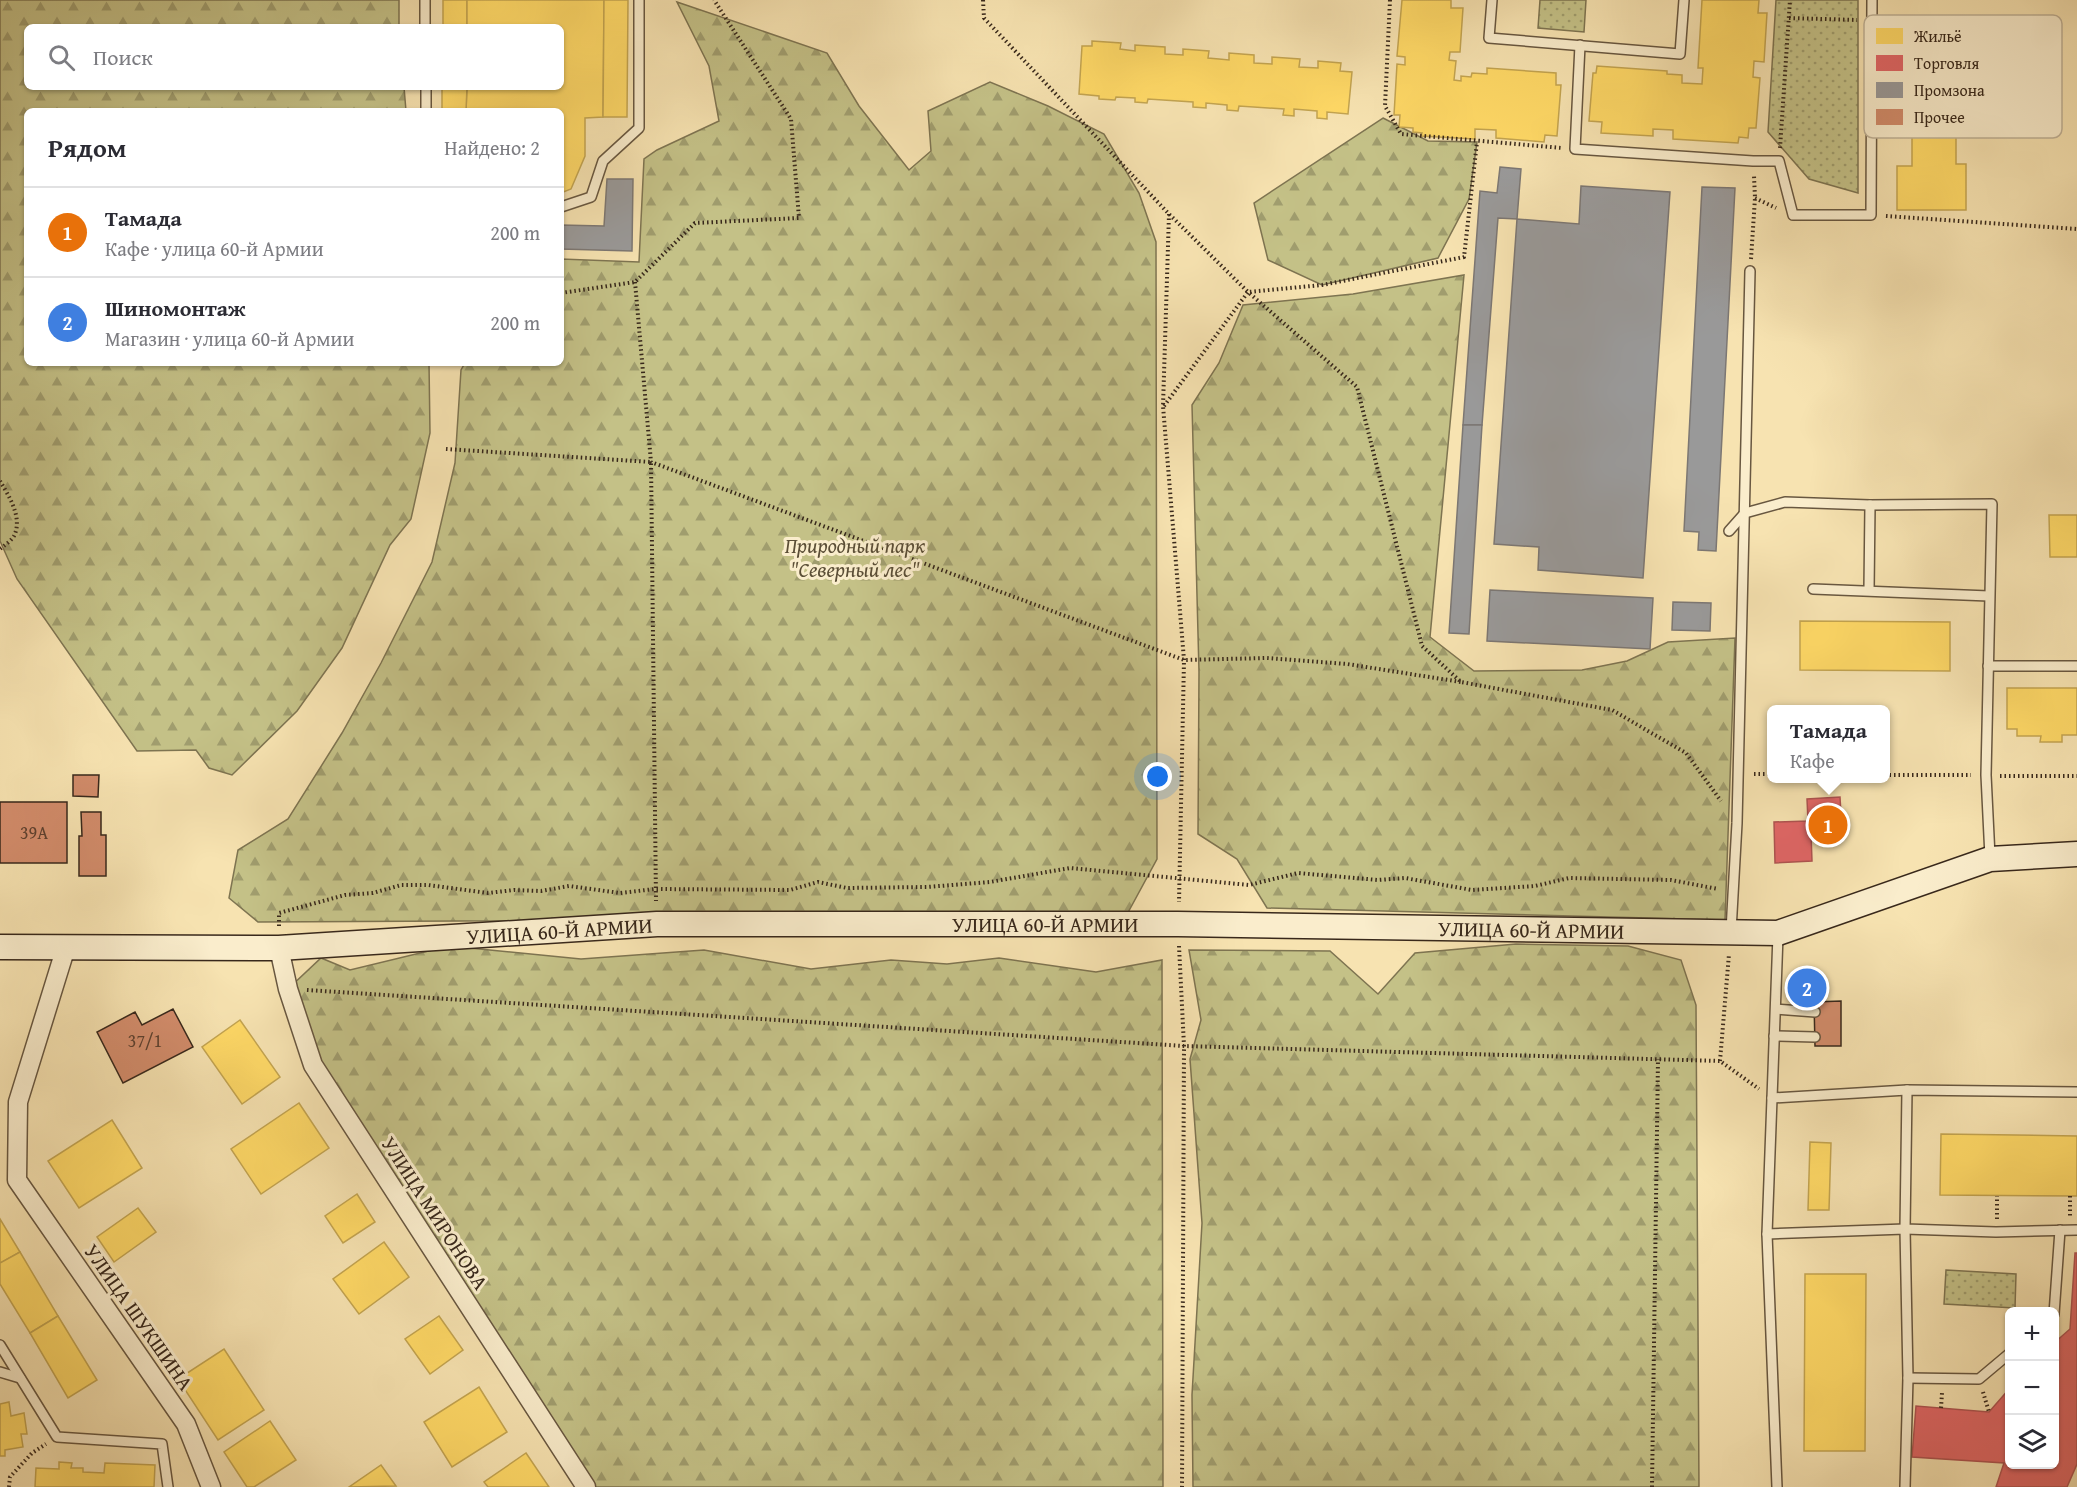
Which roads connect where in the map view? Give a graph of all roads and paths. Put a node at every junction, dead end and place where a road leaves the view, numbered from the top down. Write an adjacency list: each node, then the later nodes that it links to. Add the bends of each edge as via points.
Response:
1 (425, 0): 11 (lane)
2 (639, 0): 20 (lane, via 639,128 603,161 591,197)
3 (714, 0): 25 (path, via 791,119 800,218 695,223)
4 (983, 0): 21 (path, via 984,18)
5 (1390, 0): 16 (path, via 1384,106 1401,134)
6 (1492, 0): 12 (lane, via 1490,38)
7 (1684, 0): 12 (lane, via 1680,54)
8 (1790, 0): 9 (path)
9 (1789, 18): 10 (path); 19 (path)
10 (1864, 20)
11 (425, 24)
12 (1580, 45): 17 (lane)
13 (426, 90): 14 (lane)
14 (426, 108)
15 (1871, 138): 22 (lane)
16 (1477, 142): 17 (path); 26 (path, via 1464,256 1323,285)
17 (1575, 149): 18 (lane)
18 (1753, 161): 19 (lane); 24 (path, via 1755,198)
19 (1779, 161): 22 (lane, via 1793,215)
20 (564, 206)
21 (1169, 214): 26 (path); 28 (path)
22 (1871, 215): 23 (path)
23 (2077, 229)
24 (1750, 271): 33 (lane)
25 (635, 282): 27 (path); 30 (path)
26 (1248, 292): 28 (path); 42 (path, via 1357,387 1422,646)
27 (564, 293)
28 (1163, 406): 39 (path)
29 (446, 449): 30 (path)
30 (651, 462): 39 (path); 47 (path)
31 (0, 481): 35 (path, via 14,504 17,529)
32 (1870, 505): 33 (lane, via 1785,502); 37 (lane); 38 (lane, via 1992,504)
33 (1744, 513): 34 (lane); 43 (lane)
34 (1730, 531)
35 (0, 549)
36 (1813, 589): 37 (lane)
37 (1869, 590): 38 (lane)
38 (1989, 596): 40 (lane)
39 (1184, 660): 42 (path, via 1267,658 1347,664); 46 (path)
40 (1988, 666): 41 (lane); 45 (lane, via 1986,775)
41 (2077, 666)
42 (1461, 682): 43 (path, via 1612,710 1686,753)
43 (1737, 823): 48 (lane)
44 (2077, 855): 45 (street, УЛИЦА 60-Й АРМИИ)
45 (1990, 859): 52 (street, УЛИЦА 60-Й АРМИИ)
46 (1180, 879): 47 (path, via 1070,868 990,882 927,887 847,888 818,882 790,890); 48 (path, via 1249,885 1298,873 1378,880 1405,878 1472,890 1535,886 1569,878 1671,880); 50 (path)
47 (655, 889): 49 (path); 55 (path, via 621,892 569,886 488,893 401,885 374,893 345,894 279,913)
48 (1733, 892): 51 (lane)
49 (657, 924): 50 (street, УЛИЦА 60-Й АРМИИ); 55 (street, УЛИЦА 60-Й АРМИИ)
50 (1178, 924): 51 (street, УЛИЦА 60-Й АРМИИ); 61 (path)
51 (1731, 933): 52 (street, УЛИЦА 60-Й АРМИИ); 63 (path)
52 (1778, 933): 57 (lane)
53 (0, 947): 54 (street, УЛИЦА 60-Й АРМИИ)
54 (66, 947): 55 (street, УЛИЦА 60-Й АРМИИ); 80 (street, УЛИЦА ШУКШИНА, via 18,1102 17,1180 186,1424)
55 (279, 948): 56 (street, УЛИЦА МИРОНОВА)
56 (288, 989): 61 (path); 81 (street, УЛИЦА МИРОНОВА, via 313,1065)
57 (1776, 1009): 58 (lane); 59 (lane)
58 (1815, 1012)
59 (1774, 1036): 60 (lane); 66 (lane)
60 (1815, 1037)
61 (1184, 1046): 62 (path); 82 (path)
62 (1658, 1059): 63 (path); 83 (path)
63 (1720, 1061): 66 (path)
64 (1907, 1090): 65 (lane); 66 (lane); 67 (lane)
65 (2077, 1092)
66 (1772, 1098): 70 (lane)
67 (1905, 1229): 68 (lane); 70 (lane); 76 (lane)
68 (2060, 1230): 69 (lane); 71 (lane)
69 (2077, 1230)
70 (1767, 1234): 84 (lane)
71 (2055, 1307)
72 (0, 1345): 75 (lane)
73 (2005, 1357): 76 (lane, via 1979,1379)
74 (0, 1372): 75 (lane)
75 (20, 1378): 77 (lane)
76 (1908, 1378): 85 (lane)
77 (57, 1437): 78 (path, via 32,1453 10,1477); 79 (lane, via 162,1444)
78 (9, 1487)
79 (168, 1487)
80 (211, 1487)
81 (586, 1487)
82 (1182, 1487)
83 (1652, 1487)
84 (1777, 1487)
85 (1905, 1487)

